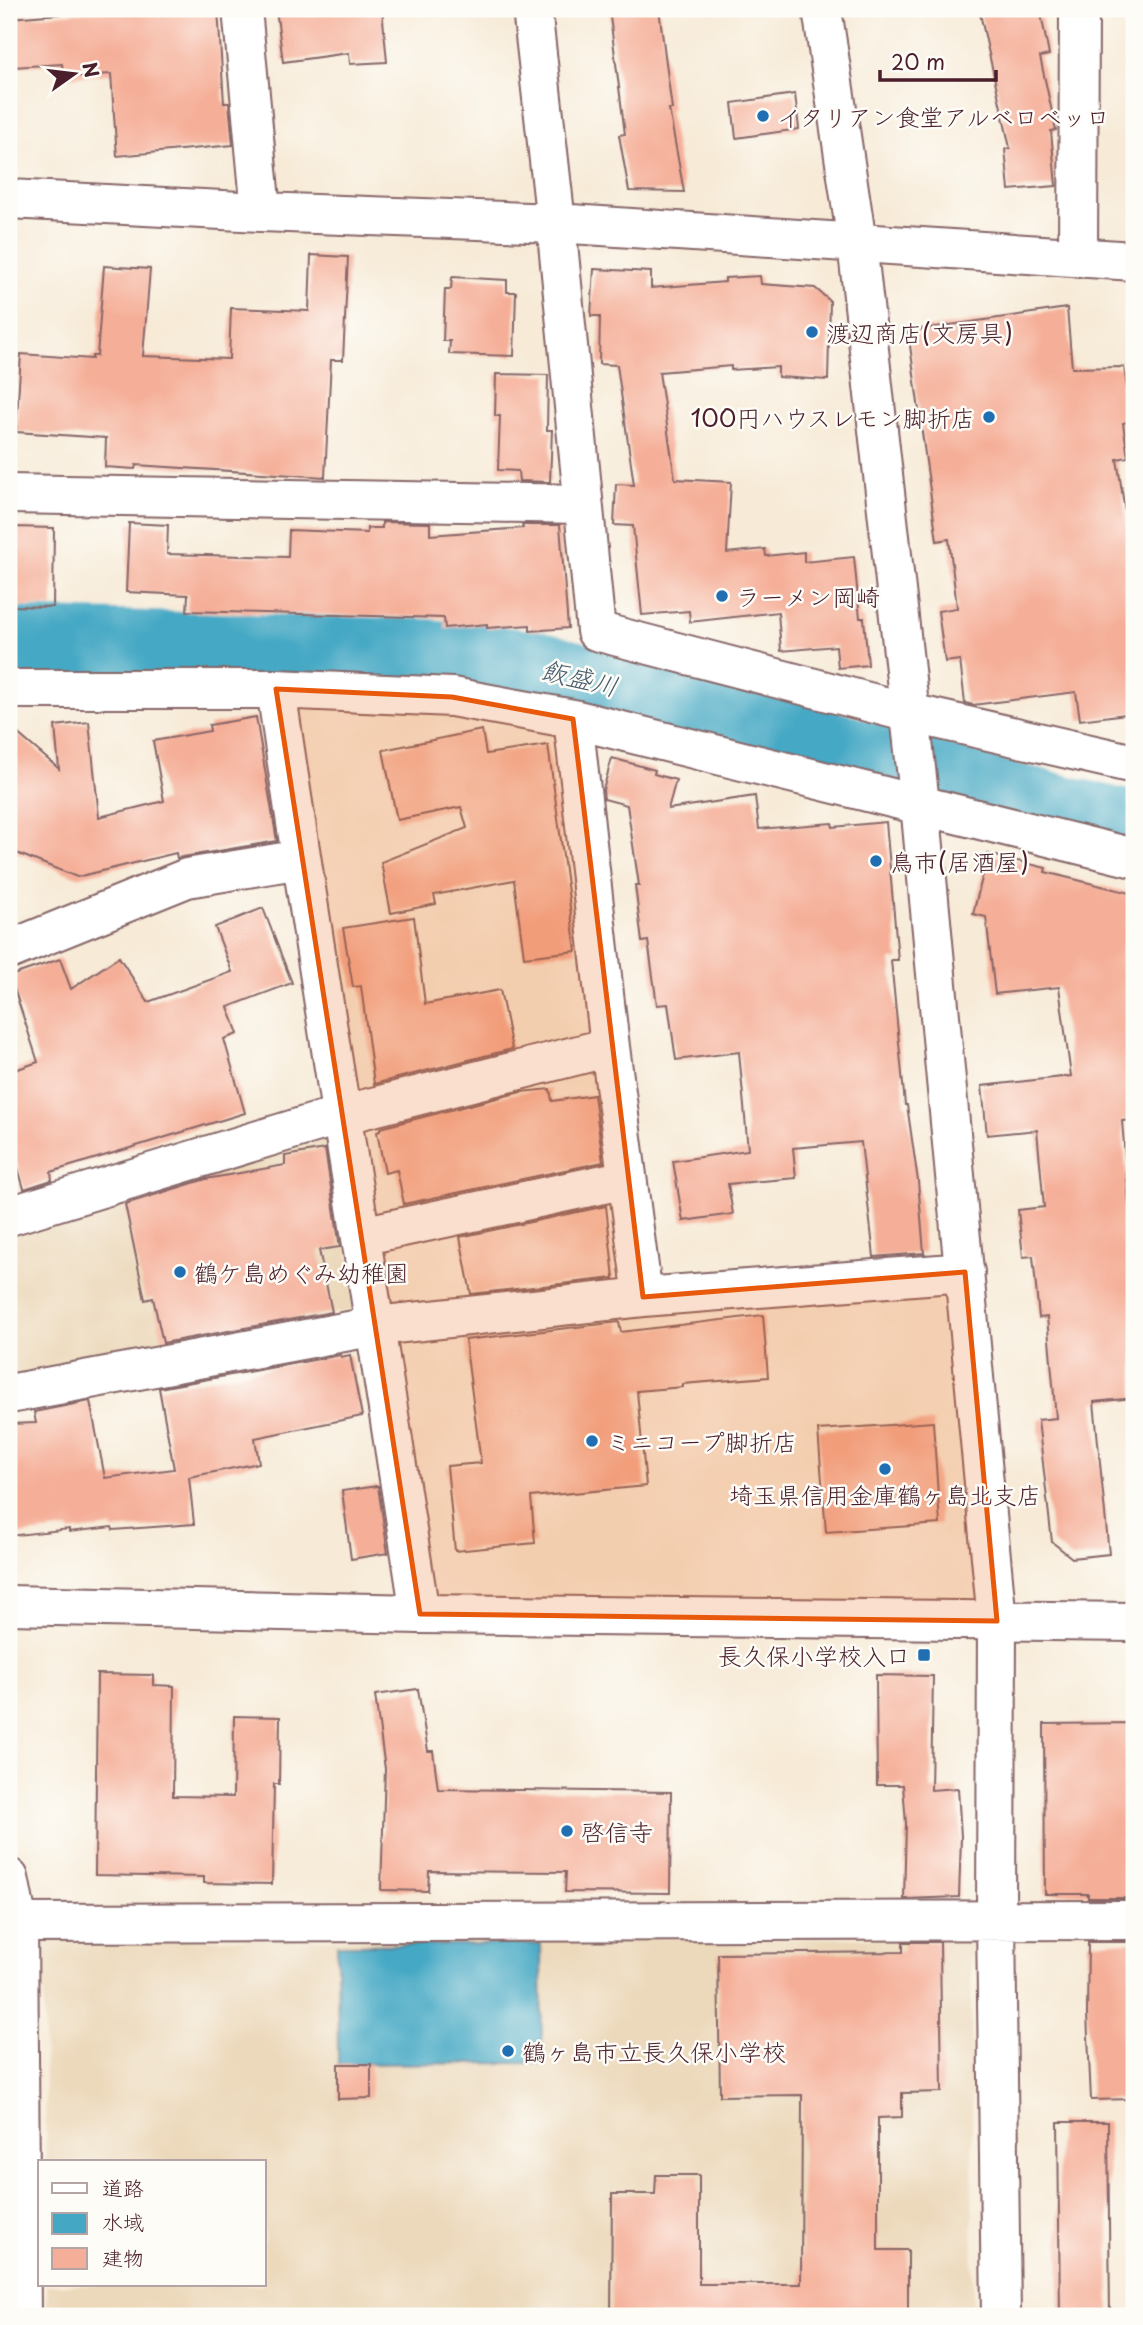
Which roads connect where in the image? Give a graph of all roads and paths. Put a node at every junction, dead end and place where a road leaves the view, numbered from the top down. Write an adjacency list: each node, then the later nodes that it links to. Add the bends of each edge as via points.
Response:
1 (242, 9): 6 (street)
2 (532, 9): 7 (street)
3 (822, 9): 8 (street)
4 (1079, 9): 9 (street)
5 (9, 200): 6 (street)
6 (261, 212): 7 (street)
7 (556, 223): 8 (street); 12 (street)
8 (857, 243): 9 (street); 15 (street)
9 (1078, 258): 10 (street)
10 (1134, 261)
11 (9, 494): 12 (street)
12 (582, 504): 15 (street, via 596,631)
13 (9, 689): 14 (street)
14 (276, 689): 16 (street, via 452,697); 20 (street)
15 (910, 713): 17 (street); 18 (street)
16 (573, 719): 18 (street); 22 (street)
17 (1134, 764)
18 (920, 804): 19 (street); 27 (street)
19 (1134, 858)
20 (301, 859): 21 (street, via 187,878); 23 (street)
21 (9, 950)
22 (610, 1048): 23 (street); 24 (street)
23 (341, 1115): 25 (street); 26 (street)
24 (627, 1179): 26 (street); 28 (street)
25 (9, 1216)
26 (361, 1236): 29 (street)
27 (965, 1272): 28 (street); 33 (street)
28 (643, 1297): 29 (street)
29 (376, 1326): 30 (street); 32 (street)
30 (9, 1394)
31 (9, 1605): 32 (street)
32 (420, 1614): 33 (street)
33 (996, 1621): 34 (street); 36 (street)
34 (1134, 1622)
35 (9, 1878): 38 (street)
36 (996, 1919): 37 (street); 38 (street); 41 (street)
37 (1134, 1920)
38 (18, 1923): 39 (street)
39 (14, 2125): 40 (street)
40 (21, 2316)
41 (1001, 2316)

